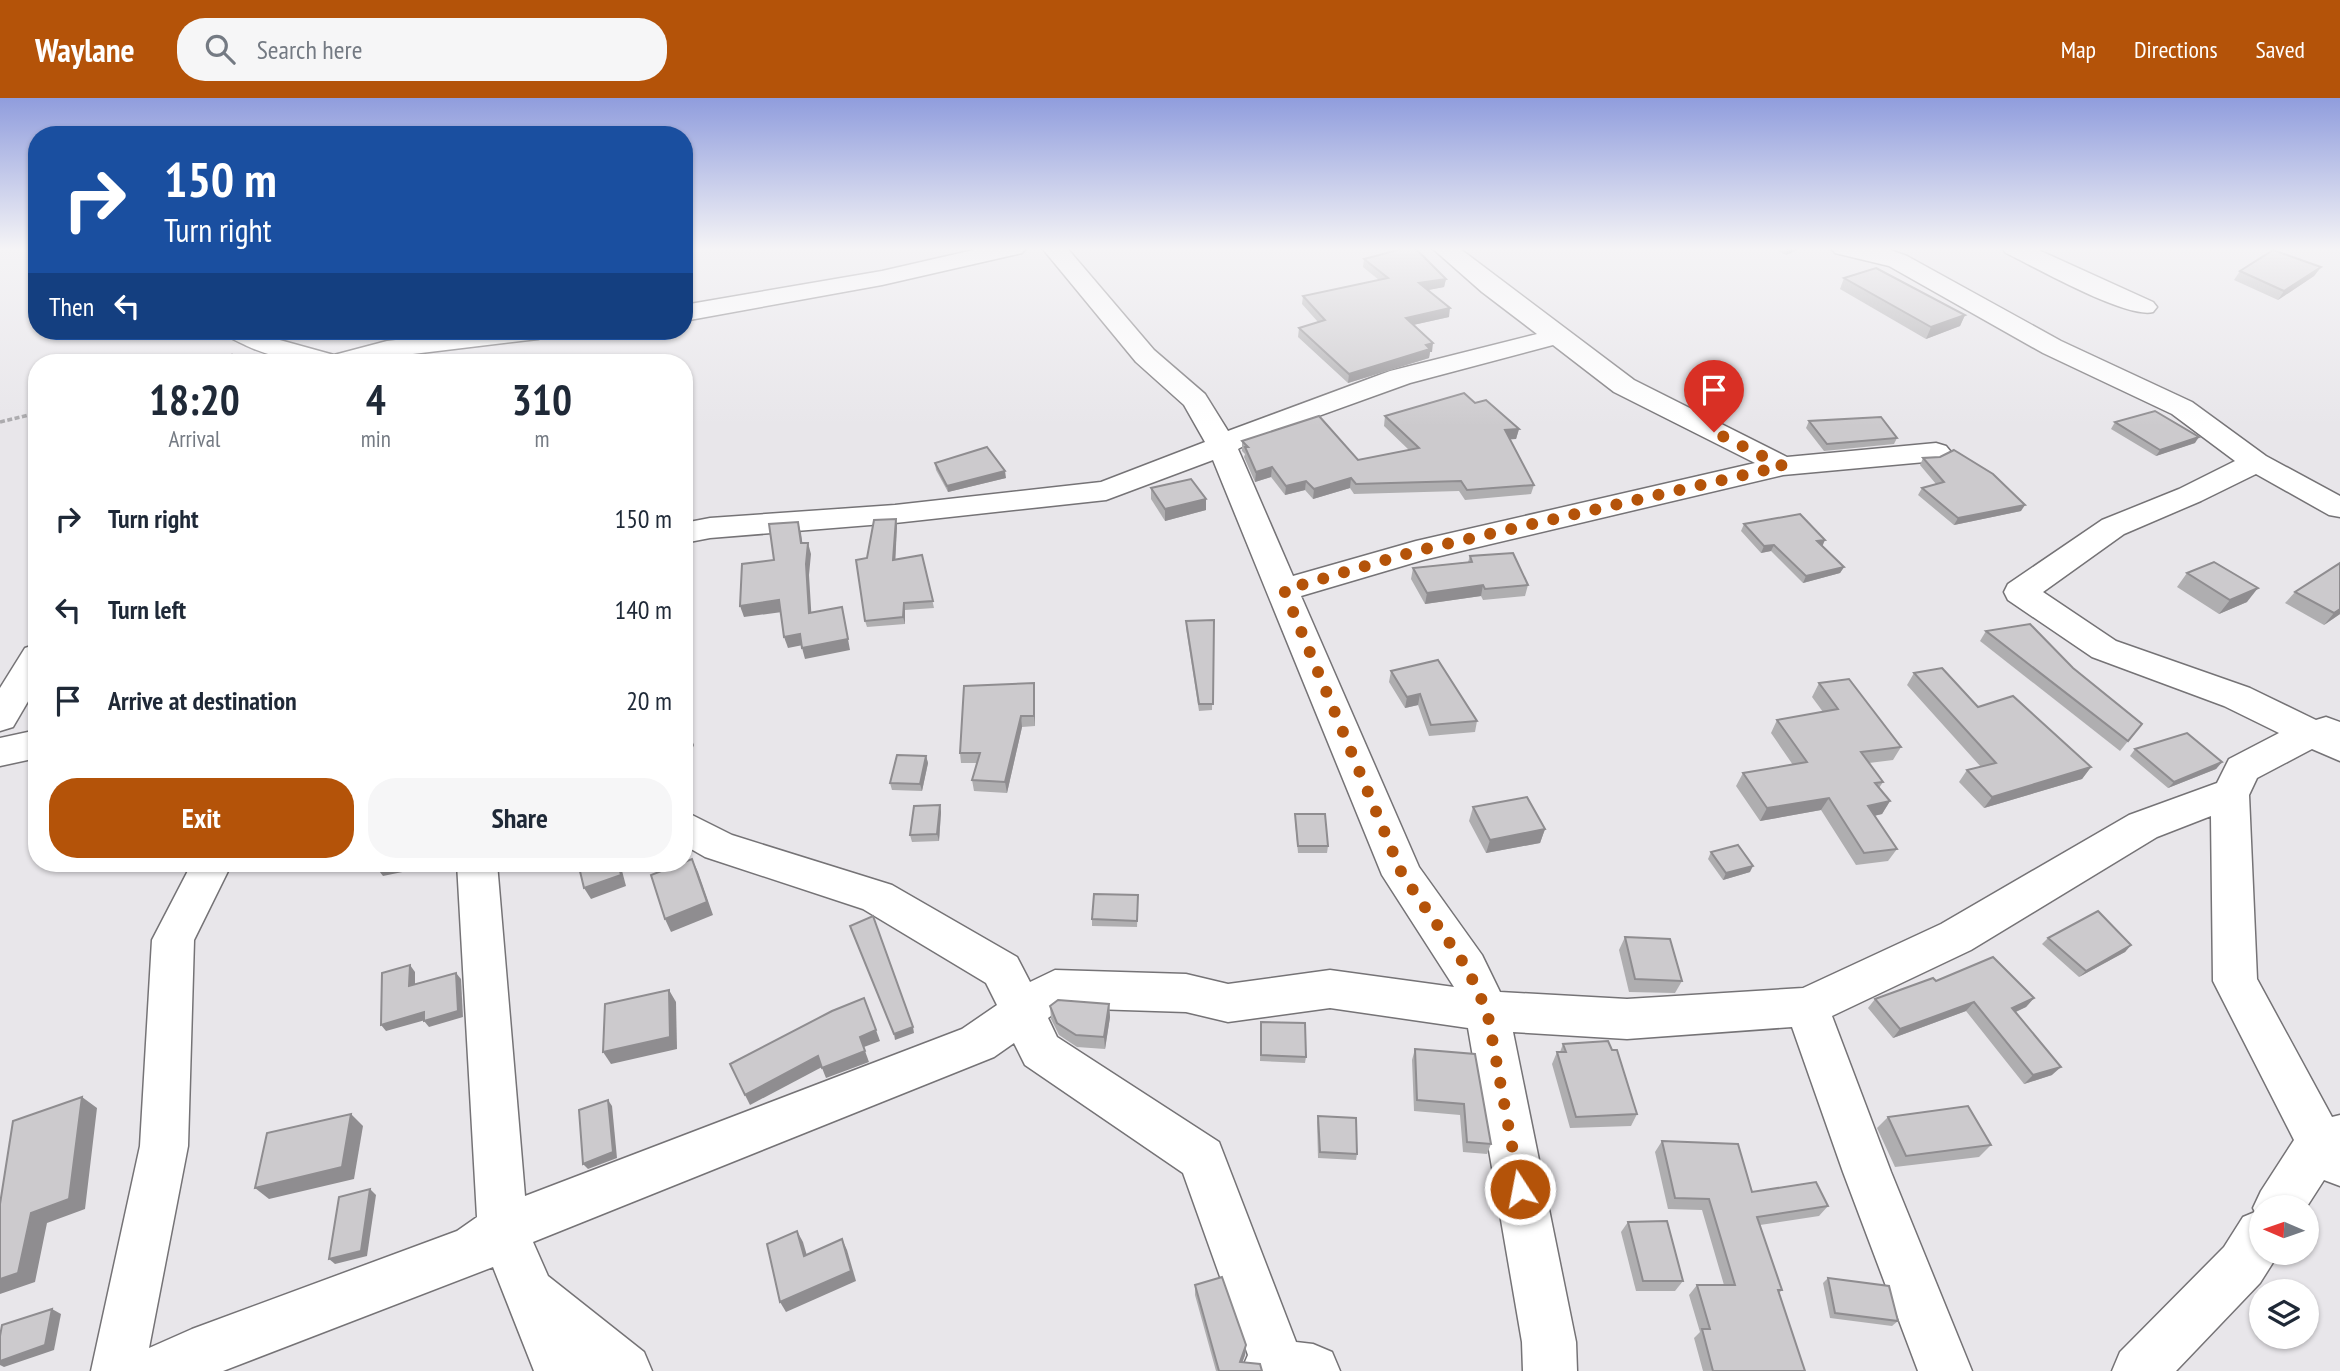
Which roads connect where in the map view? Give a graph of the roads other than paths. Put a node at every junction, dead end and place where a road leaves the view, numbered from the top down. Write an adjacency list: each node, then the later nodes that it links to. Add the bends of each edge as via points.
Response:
1 (716, 307): 5 (street)
2 (1104, 307): 12 (street, via 1145,356 1195,400)
3 (1519, 307): 6 (street)
4 (1982, 307): 14 (street, via 2182,408)
5 (693, 311)
6 (1558, 336): 12 (street, via 1400,377 1250,431); 15 (street, via 1624,386)
7 (256, 340): 10 (street)
8 (456, 340): 9 (street)
9 (393, 347): 11 (street)
10 (300, 354)
11 (367, 354)
12 (1222, 446): 17 (street, via 1106,491); 18 (street)
13 (1936, 452): 15 (street)
14 (2256, 462): 16 (street); 21 (street, via 2113,527 2021,592 2104,649)
15 (1783, 466): 18 (street, via 1416,551)
16 (2340, 508)
17 (693, 531)
18 (1284, 590): 30 (street, via 1402,874 1467,968)
19 (28, 671): 20 (street)
20 (0, 718)
21 (2330, 735): 24 (street, via 2242,769)
22 (28, 746): 23 (street)
23 (0, 752)
24 (2230, 795): 28 (street, via 2143,826 1956,937); 31 (street, via 2235,981)
25 (693, 831): 29 (street, via 719,846 877,897 1002,970)
26 (207, 872): 37 (street, via 173,940 164,1146)
27 (478, 872): 33 (street)
28 (1807, 1007): 30 (street, via 1627,1019); 42 (street)
29 (1023, 1011): 30 (street, via 1055,989 1186,993 1228,1003 1330,989); 33 (street, via 978,1043); 36 (street, via 1041,1051 1202,1158)
30 (1487, 1011): 41 (street, via 1549,1342)
31 (2333, 1147): 32 (street)
32 (2290, 1195)
33 (503, 1229): 35 (street); 38 (street, via 471,1251)
34 (2249, 1254): 43 (street)
35 (529, 1293): 39 (street); 40 (street)
36 (1285, 1370)
37 (118, 1371)
38 (159, 1371)
39 (561, 1371)
40 (625, 1371)
41 (1550, 1371)
42 (1945, 1371)
43 (2139, 1371)

